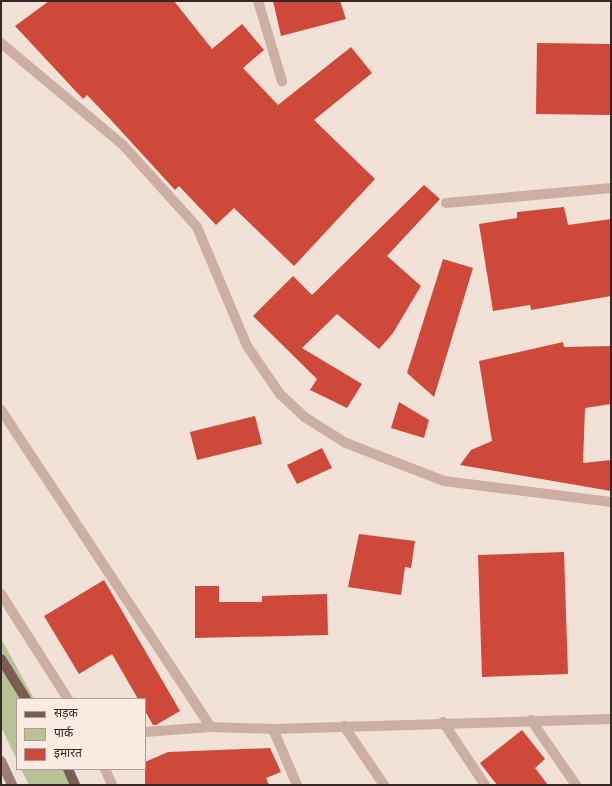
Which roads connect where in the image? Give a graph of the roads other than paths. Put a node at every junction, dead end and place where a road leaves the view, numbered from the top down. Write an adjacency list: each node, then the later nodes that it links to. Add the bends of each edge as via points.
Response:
1 (258, 1): 3 (street)
2 (1, 43): 7 (street, via 122,145 197,227 247,346 280,394 306,418 346,443 444,482)
3 (282, 82)
4 (611, 188): 5 (street)
5 (446, 203)
6 (1, 410): 16 (street)
7 (611, 502)
8 (1, 594): 11 (street)
9 (1, 659): 10 (main road)
10 (25, 698)
11 (67, 698)
12 (611, 719): 13 (street)
13 (531, 720): 14 (street); 28 (street)
14 (443, 722): 15 (street); 27 (street)
15 (344, 726): 17 (street); 26 (street)
16 (211, 727): 17 (street); 18 (street)
17 (273, 729): 25 (street)
18 (146, 732)
19 (1, 760): 22 (main road)
20 (68, 770): 23 (main road)
21 (105, 770): 24 (street)
22 (12, 785)
23 (76, 785)
24 (112, 785)
25 (297, 785)
26 (384, 785)
27 (485, 785)
28 (576, 785)

